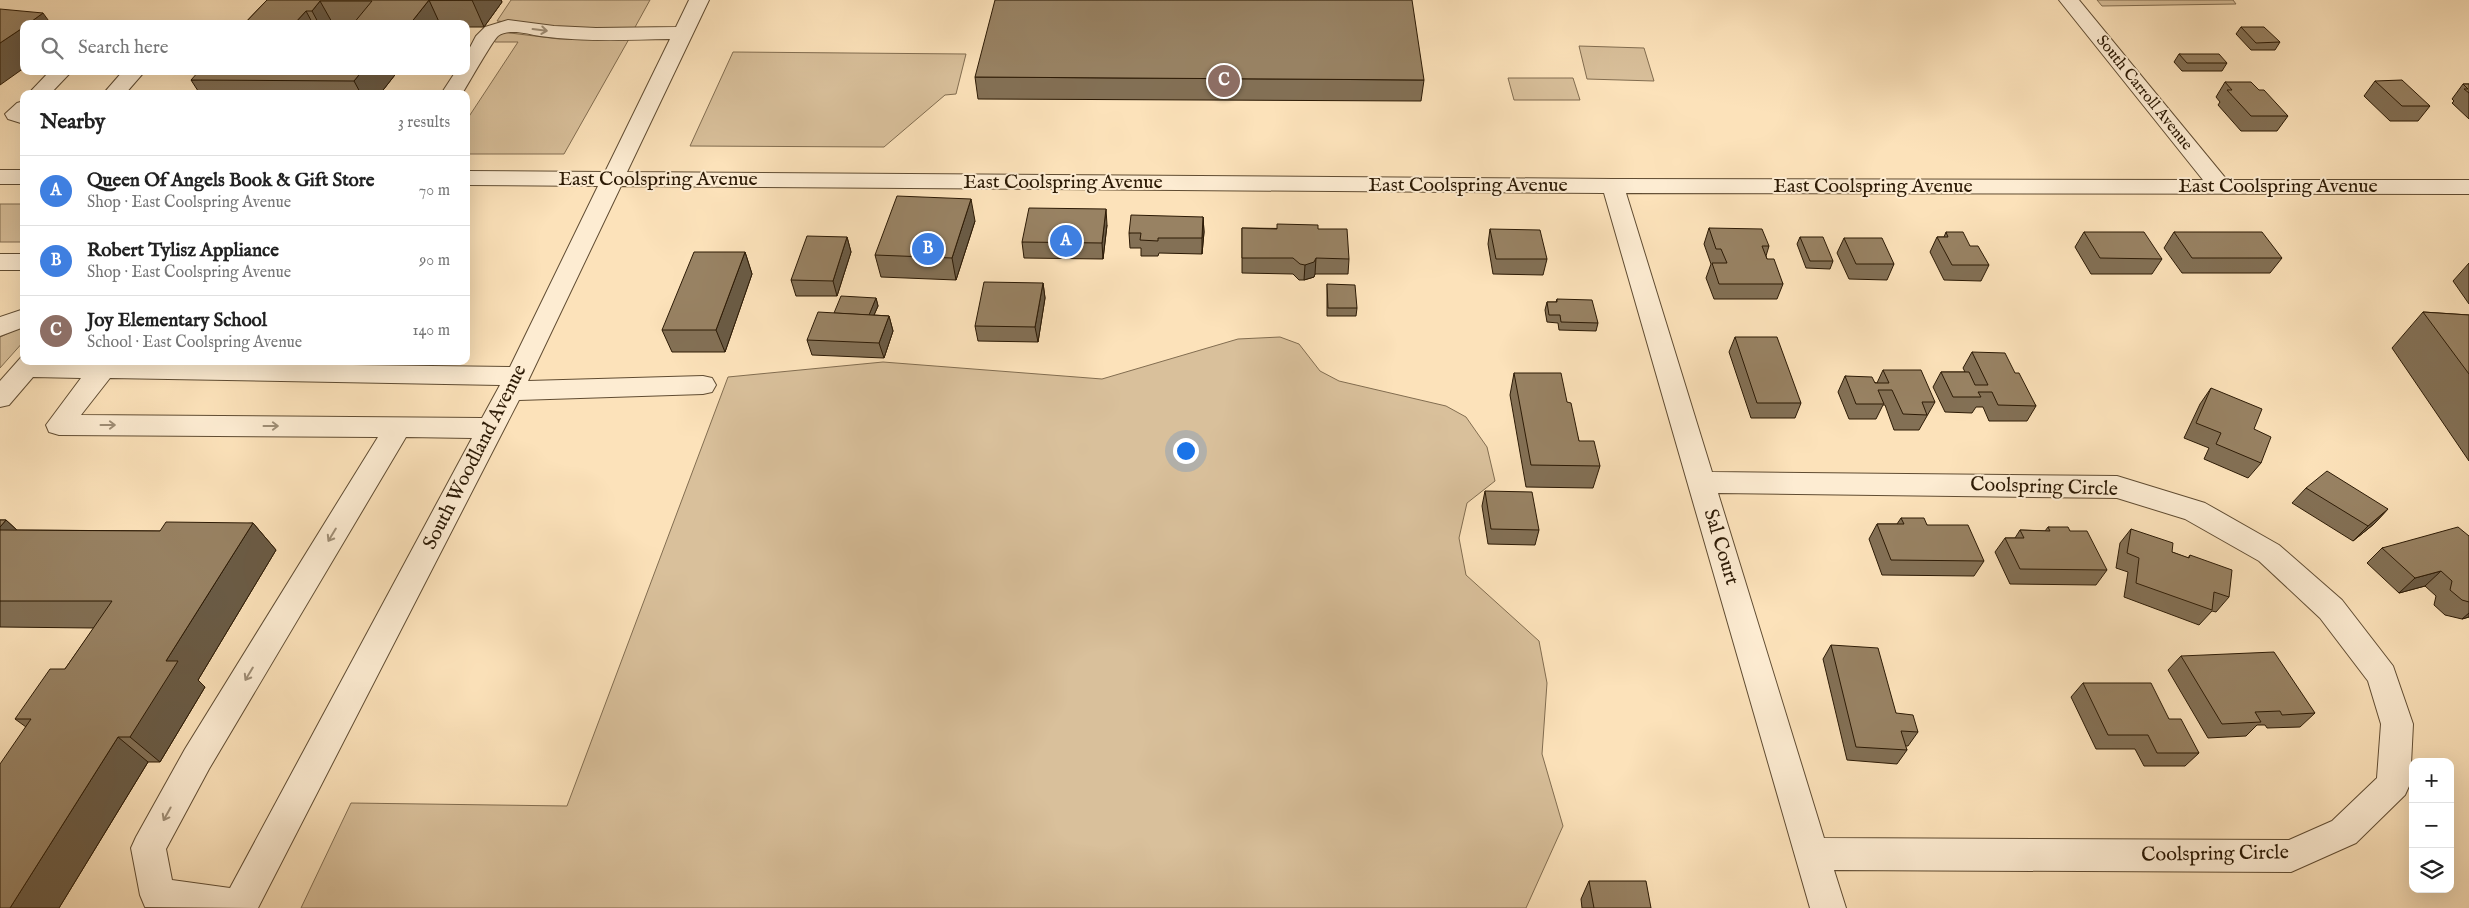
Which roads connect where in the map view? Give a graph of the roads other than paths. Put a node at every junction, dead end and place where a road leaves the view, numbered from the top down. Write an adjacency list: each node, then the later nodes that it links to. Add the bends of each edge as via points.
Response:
1 (699, 0): 3 (street, South Woodland Avenue)
2 (2069, 0): 15 (street, South Carroll Avenue)
3 (683, 33): 4 (street, one-way to 3, via 483,40 492,31 508,26 596,34); 14 (street, South Woodland Avenue)
4 (470, 65)
5 (58, 75): 8 (street)
6 (131, 75): 9 (street)
7 (463, 75): 10 (street)
8 (42, 90)
9 (117, 90)
10 (454, 90)
11 (0, 176): 12 (street)
12 (20, 177)
13 (470, 178): 14 (street, East Coolspring Avenue)
14 (614, 178): 16 (street, East Coolspring Avenue); 24 (street, South Woodland Avenue)
15 (2219, 185): 16 (street, East Coolspring Avenue); 17 (street, East Coolspring Avenue)
16 (1613, 186): 29 (street, Sal Court)
17 (2469, 187)
18 (0, 262): 19 (street)
19 (20, 262)
20 (20, 319): 21 (street)
21 (0, 327)
22 (29, 365): 23 (street); 26 (street)
23 (103, 369): 24 (street); 27 (street, one-way to 27, via 59,425)
24 (514, 384): 25 (street); 28 (street, South Woodland Avenue)
25 (703, 385)
26 (0, 398)
27 (398, 427): 28 (street); 31 (street, one-way to 31, via 148,848 158,895)
28 (491, 428): 31 (street, South Woodland Avenue)
29 (1702, 482): 30 (street, Sal Court); 30 (street, Coolspring Circle, via 2117,487 2195,511 2269,553 2331,609 2382,675 2397,724 2393,784 2344,832 2291,856)
30 (1813, 854): 32 (street, Sal Court)
31 (240, 907)
32 (1828, 908)

